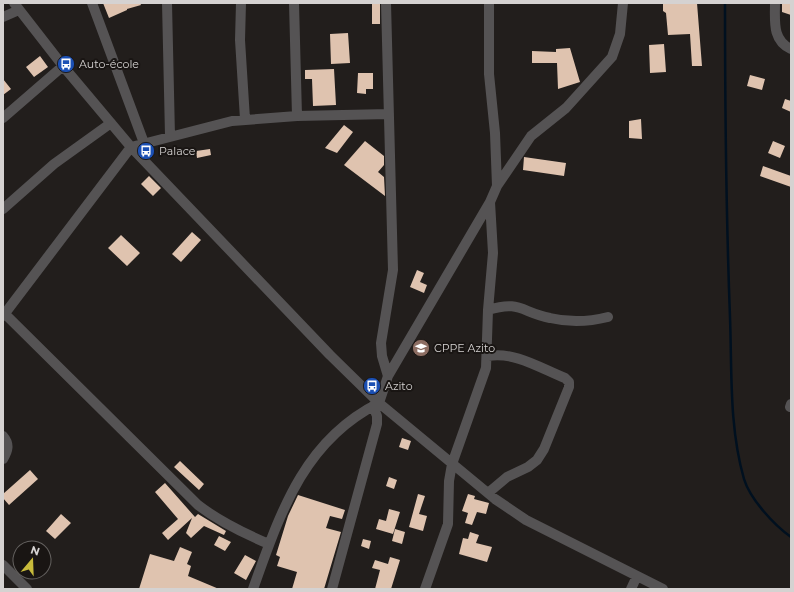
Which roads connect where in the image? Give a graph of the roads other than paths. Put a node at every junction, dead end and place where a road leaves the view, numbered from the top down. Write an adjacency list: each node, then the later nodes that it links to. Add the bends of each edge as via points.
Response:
1 (92, 3): 19 (street)
2 (167, 3): 18 (street)
3 (241, 3): 16 (street, via 240,40)
4 (294, 3): 14 (street)
5 (386, 3): 13 (street)
6 (489, 3): 21 (street, via 489,74)
7 (623, 3): 21 (street, via 620,34 612,56 566,108 531,136)
8 (775, 3): 11 (street, via 776,32 783,45)
9 (16, 7): 10 (street); 12 (street)
10 (3, 17)
11 (791, 49)
12 (63, 66): 15 (street); 17 (street)
13 (390, 114): 14 (street); 28 (street, via 393,270 381,343)
14 (297, 116): 16 (street)
15 (3, 118)
16 (245, 119): 18 (street)
17 (111, 123): 20 (street); 23 (street, via 54,164)
18 (170, 136): 19 (street)
19 (144, 143): 20 (street)
20 (131, 147): 25 (street); 29 (street)
21 (497, 186): 22 (street)
22 (490, 202): 24 (street, via 493,253); 28 (street)
23 (3, 209)
24 (488, 310): 26 (street, via 510,305 544,317 576,322 589,322); 27 (street)
25 (4, 315): 34 (street, via 198,505 234,529)
26 (608, 317)
27 (488, 356): 32 (street, via 482,383); 33 (street, via 498,354 516,358 566,378 569,382 544,449 537,460 507,477)
28 (388, 376): 29 (street)
29 (376, 405): 32 (street); 34 (street, via 347,422 314,456 298,479); 39 (street, via 377,424)
30 (3, 436): 31 (street, via 7,440 8,451)
31 (3, 459)
32 (452, 464): 33 (street); 40 (street, via 448,524)
33 (488, 493): 36 (street, via 538,527)
34 (269, 544): 38 (street)
35 (3, 566): 37 (street)
36 (636, 576): 41 (street); 42 (street)
37 (27, 589)
38 (253, 589)
39 (332, 589)
40 (425, 589)
41 (631, 589)
42 (663, 589)

